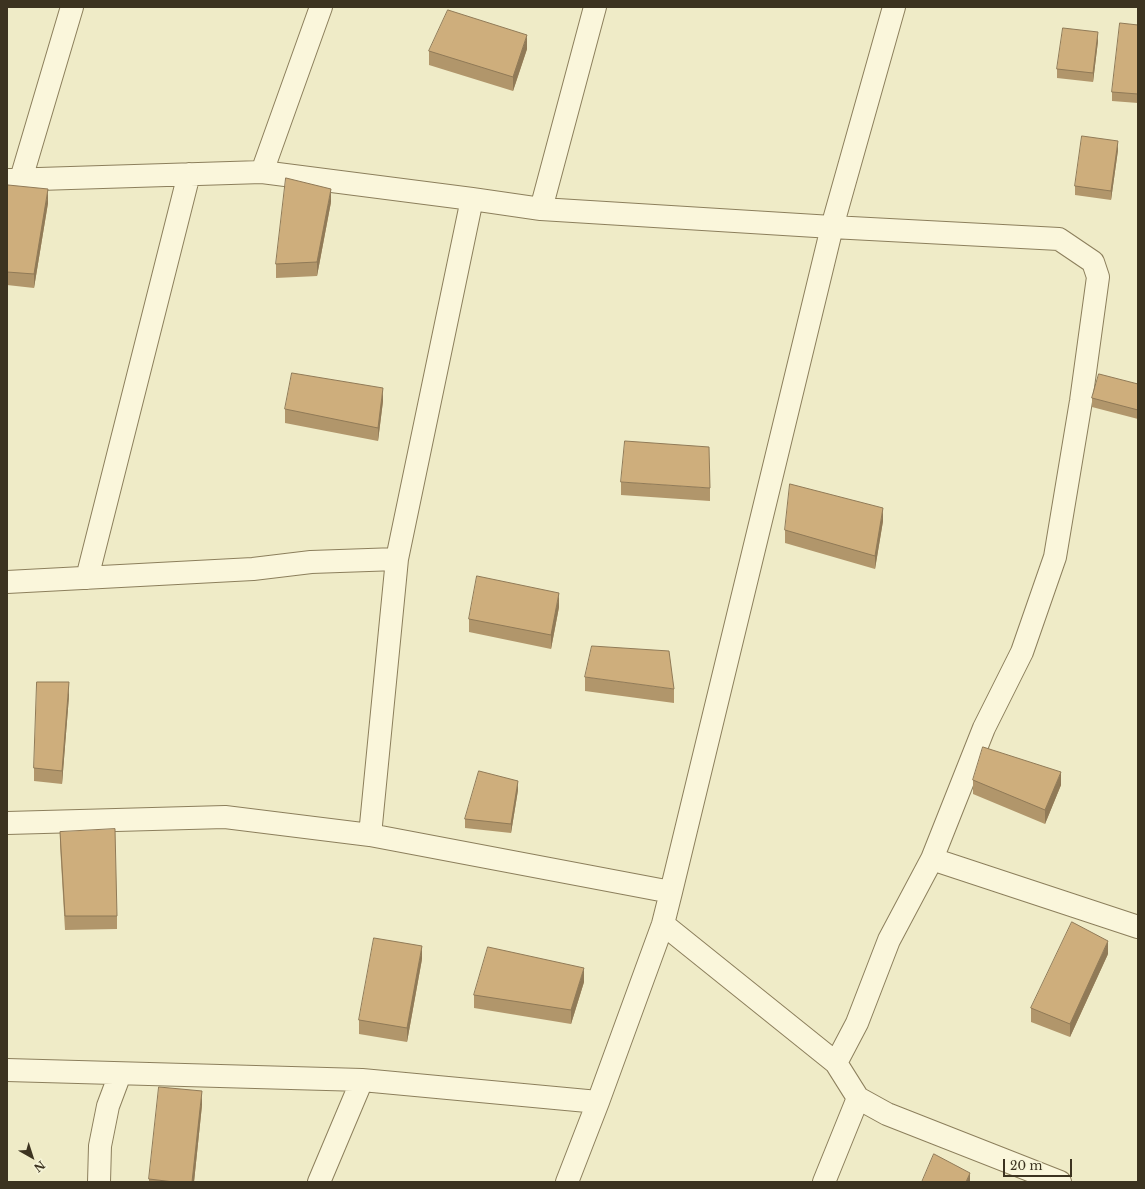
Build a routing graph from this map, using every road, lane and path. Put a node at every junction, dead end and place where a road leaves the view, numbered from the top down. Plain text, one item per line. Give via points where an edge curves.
1 (72, 7) edge
2 (321, 7) edge
3 (595, 7) edge
4 (894, 7) edge
5 (262, 172) junction
6 (188, 174) junction
7 (14, 179) edge
8 (472, 199) junction
9 (541, 209) junction
10 (832, 227) junction
11 (397, 559) junction
12 (87, 578) junction
13 (7, 582) edge
14 (7, 823) edge
15 (370, 835) junction
16 (932, 859) junction
17 (671, 892) junction
18 (663, 924) junction
19 (1138, 927) edge
20 (836, 1063) junction
21 (7, 1070) edge
22 (120, 1074) junction
23 (362, 1080) junction
24 (858, 1098) junction
25 (598, 1102) junction
26 (99, 1182) edge
27 (319, 1182) edge
28 (567, 1182) edge
29 (824, 1182) edge
30 (1060, 1182) edge

1 - 7 street
2 - 5 street
3 - 9 street
4 - 10 street
5 - 6 street
5 - 8 street
6 - 7 street
6 - 12 street
8 - 9 street
8 - 11 street
9 - 10 street
10 - 16 street via 1059,239 1093,262 1098,277 1081,401 1055,557 1022,652 984,728
10 - 17 street
11 - 12 street via 311,562 253,569
11 - 15 street
12 - 13 street
14 - 15 street via 225,817
15 - 17 street
16 - 19 street
16 - 20 street via 889,940 857,1024
17 - 18 street
18 - 20 street
18 - 25 street
20 - 24 street
21 - 22 street
22 - 23 street
22 - 26 street via 108,1106 100,1146
23 - 25 street
23 - 27 street
24 - 29 street
24 - 30 street via 887,1114
25 - 28 street

